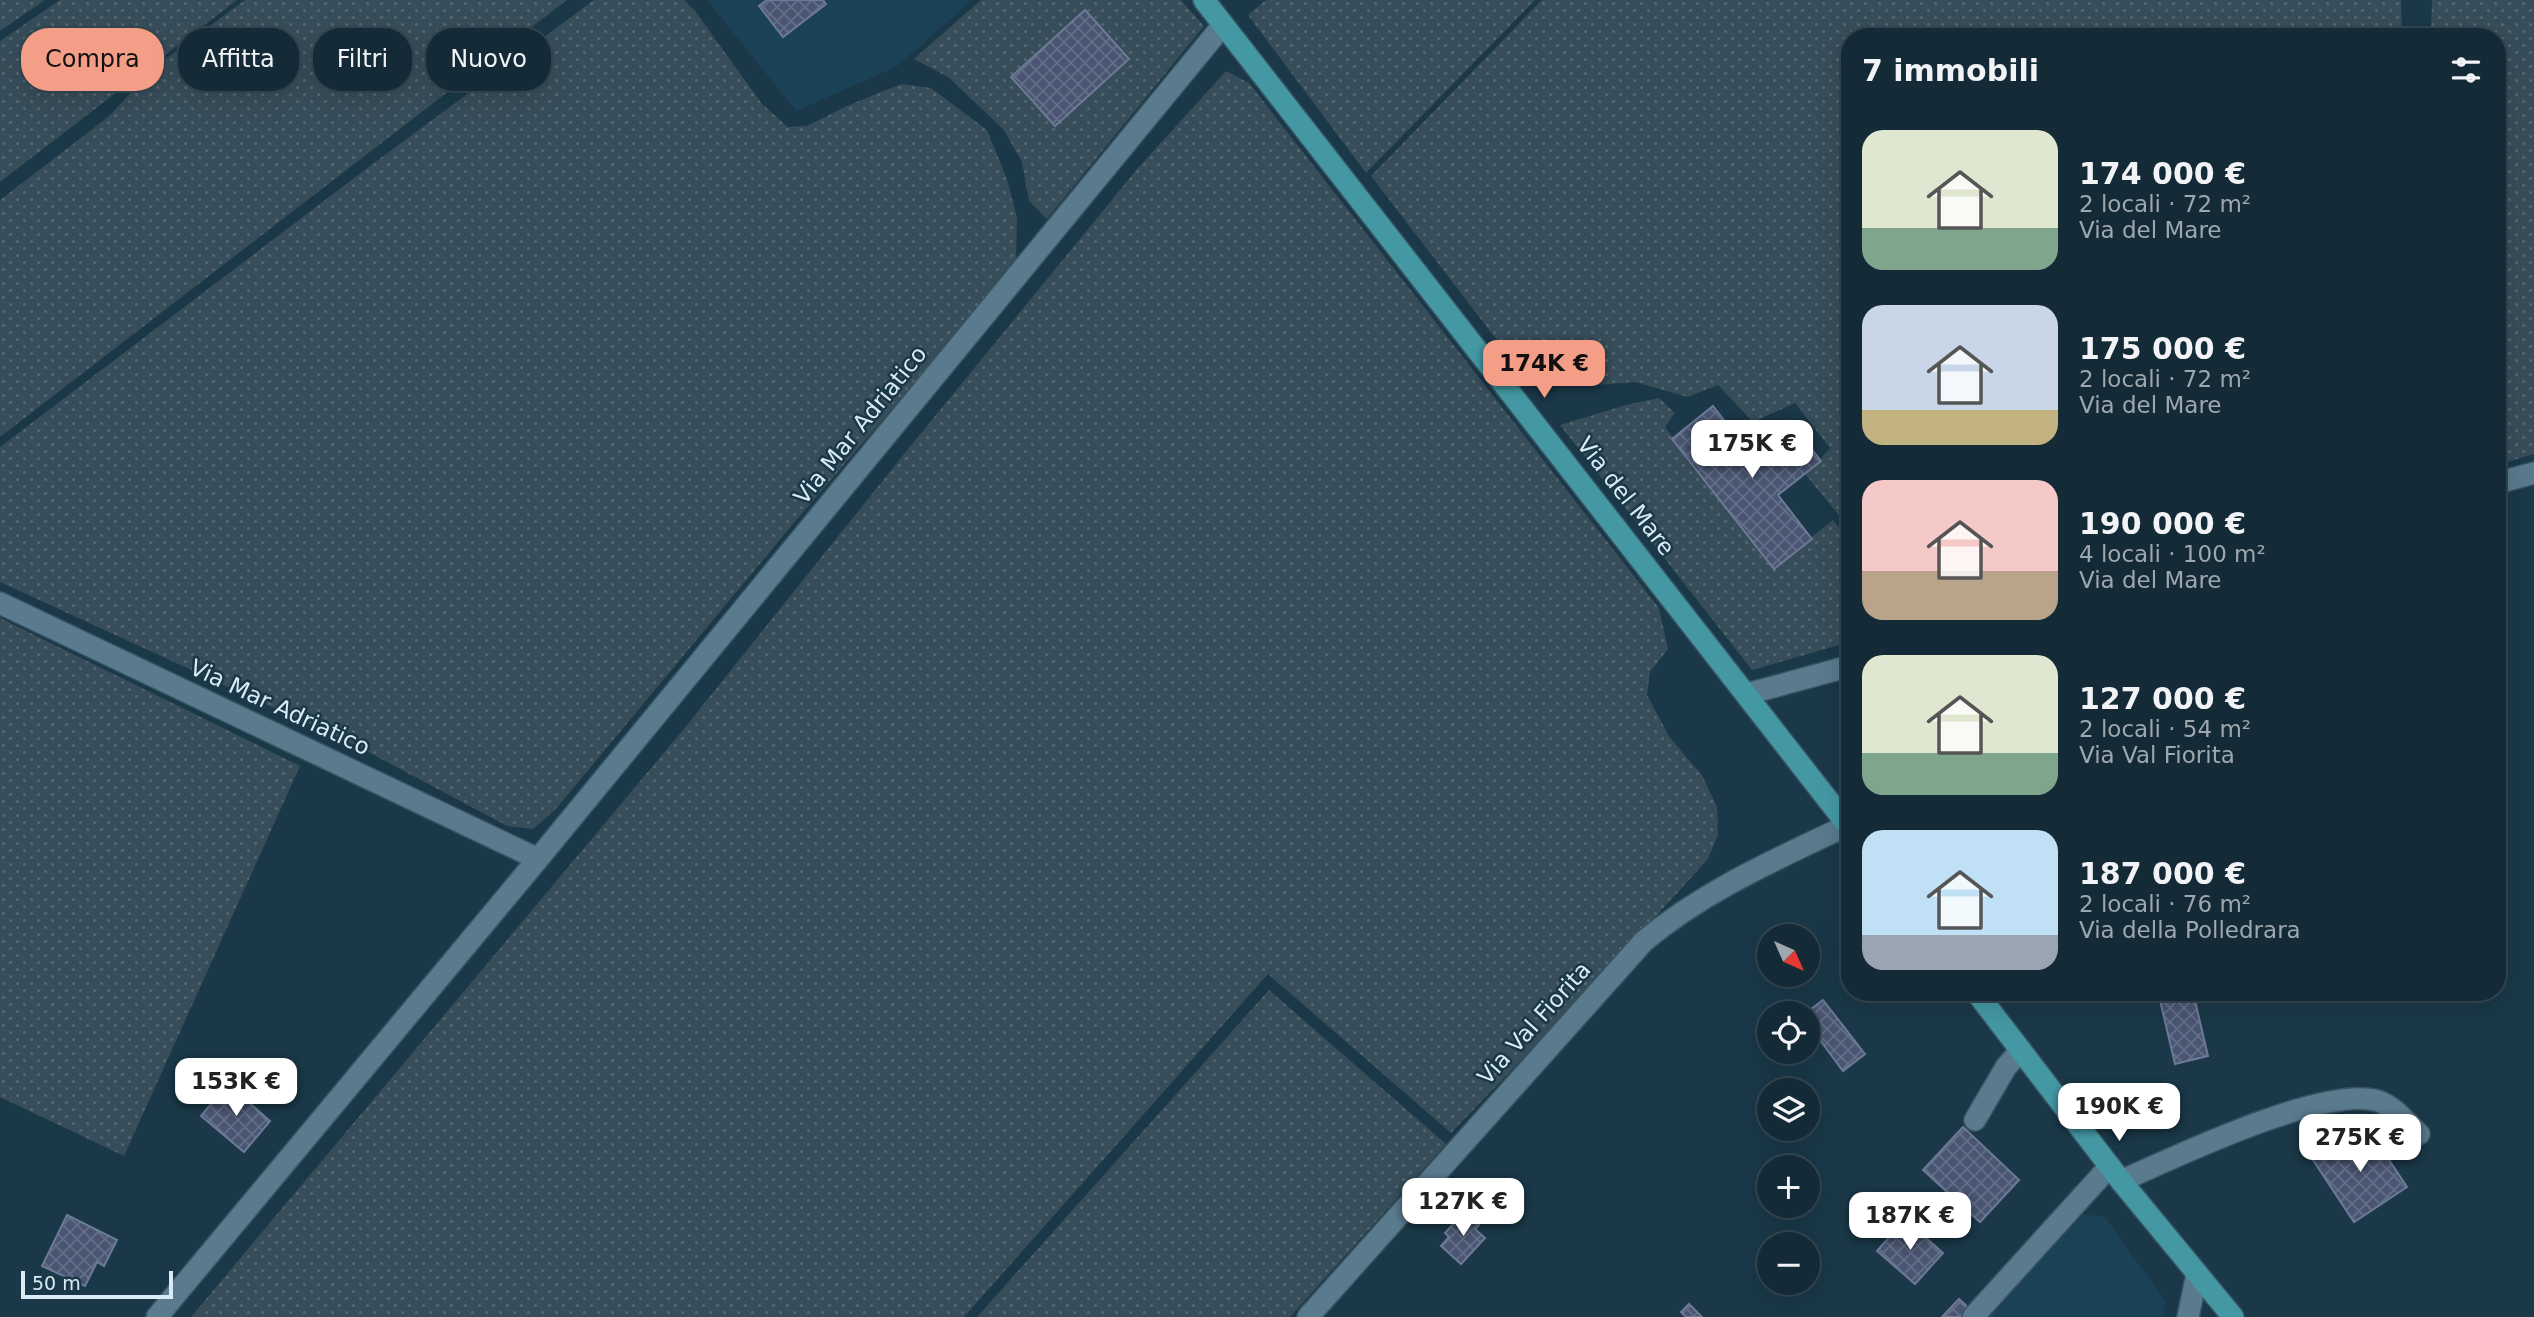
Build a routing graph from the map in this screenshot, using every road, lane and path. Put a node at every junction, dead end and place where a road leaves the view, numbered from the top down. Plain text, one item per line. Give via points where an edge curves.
1 (1204, 0) edge
2 (1223, 25) junction
3 (2534, 473) edge
4 (2506, 481) edge
5 (0, 603) edge
6 (1841, 669) edge
7 (1747, 695) junction
8 (1841, 816) edge
9 (1841, 830) edge
10 (538, 859) junction
11 (1985, 1001) edge
12 (2021, 1050) junction
13 (1975, 1120) dead end
14 (2419, 1134) dead end
15 (2115, 1173) junction
16 (2197, 1274) junction
17 (157, 1317) edge
18 (1308, 1317) edge
19 (1973, 1317) edge
20 (2188, 1317) edge
21 (2233, 1317) edge

1 - 2 main road, Via del Mare
2 - 7 main road, Via del Mare
2 - 10 street, Via Mar Adriatico
3 - 4 street
5 - 10 street, Via Mar Adriatico
6 - 7 street
7 - 8 main road, Via del Mare
9 - 18 street, Via Val Fiorita via 1730,882 1675,916 1644,942
10 - 17 street, Via Mar Adriatico
11 - 12 main road
12 - 13 street
12 - 15 main road
14 - 15 street via 2381,1102 2334,1100
15 - 16 main road
15 - 19 street
16 - 20 street
16 - 21 main road

